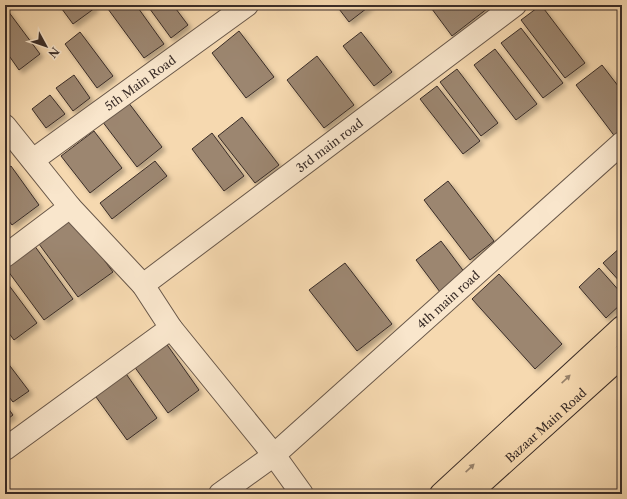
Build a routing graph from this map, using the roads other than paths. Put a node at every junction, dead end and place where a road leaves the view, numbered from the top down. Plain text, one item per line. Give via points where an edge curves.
1 (247, 5) edge
2 (516, 5) edge
3 (5, 126) edge
4 (622, 143) edge
5 (33, 160) junction
6 (70, 207) junction
7 (5, 256) edge
8 (143, 285) junction
9 (171, 328) junction
10 (622, 328) edge
11 (622, 356) edge
12 (5, 449) edge
13 (274, 455) junction
14 (220, 494) edge
15 (302, 494) edge
16 (441, 494) edge
17 (469, 494) edge

1 - 5 street, 5th Main Road
2 - 8 street, 3rd main road
3 - 5 street
4 - 13 street, 4th main road
5 - 6 street
6 - 7 street
6 - 8 street
8 - 9 street
9 - 12 street
9 - 13 street
16 -> 10 main road
11 - 17 main road, Bazaar Main Road
13 - 14 street, 4th main road
13 - 15 street

